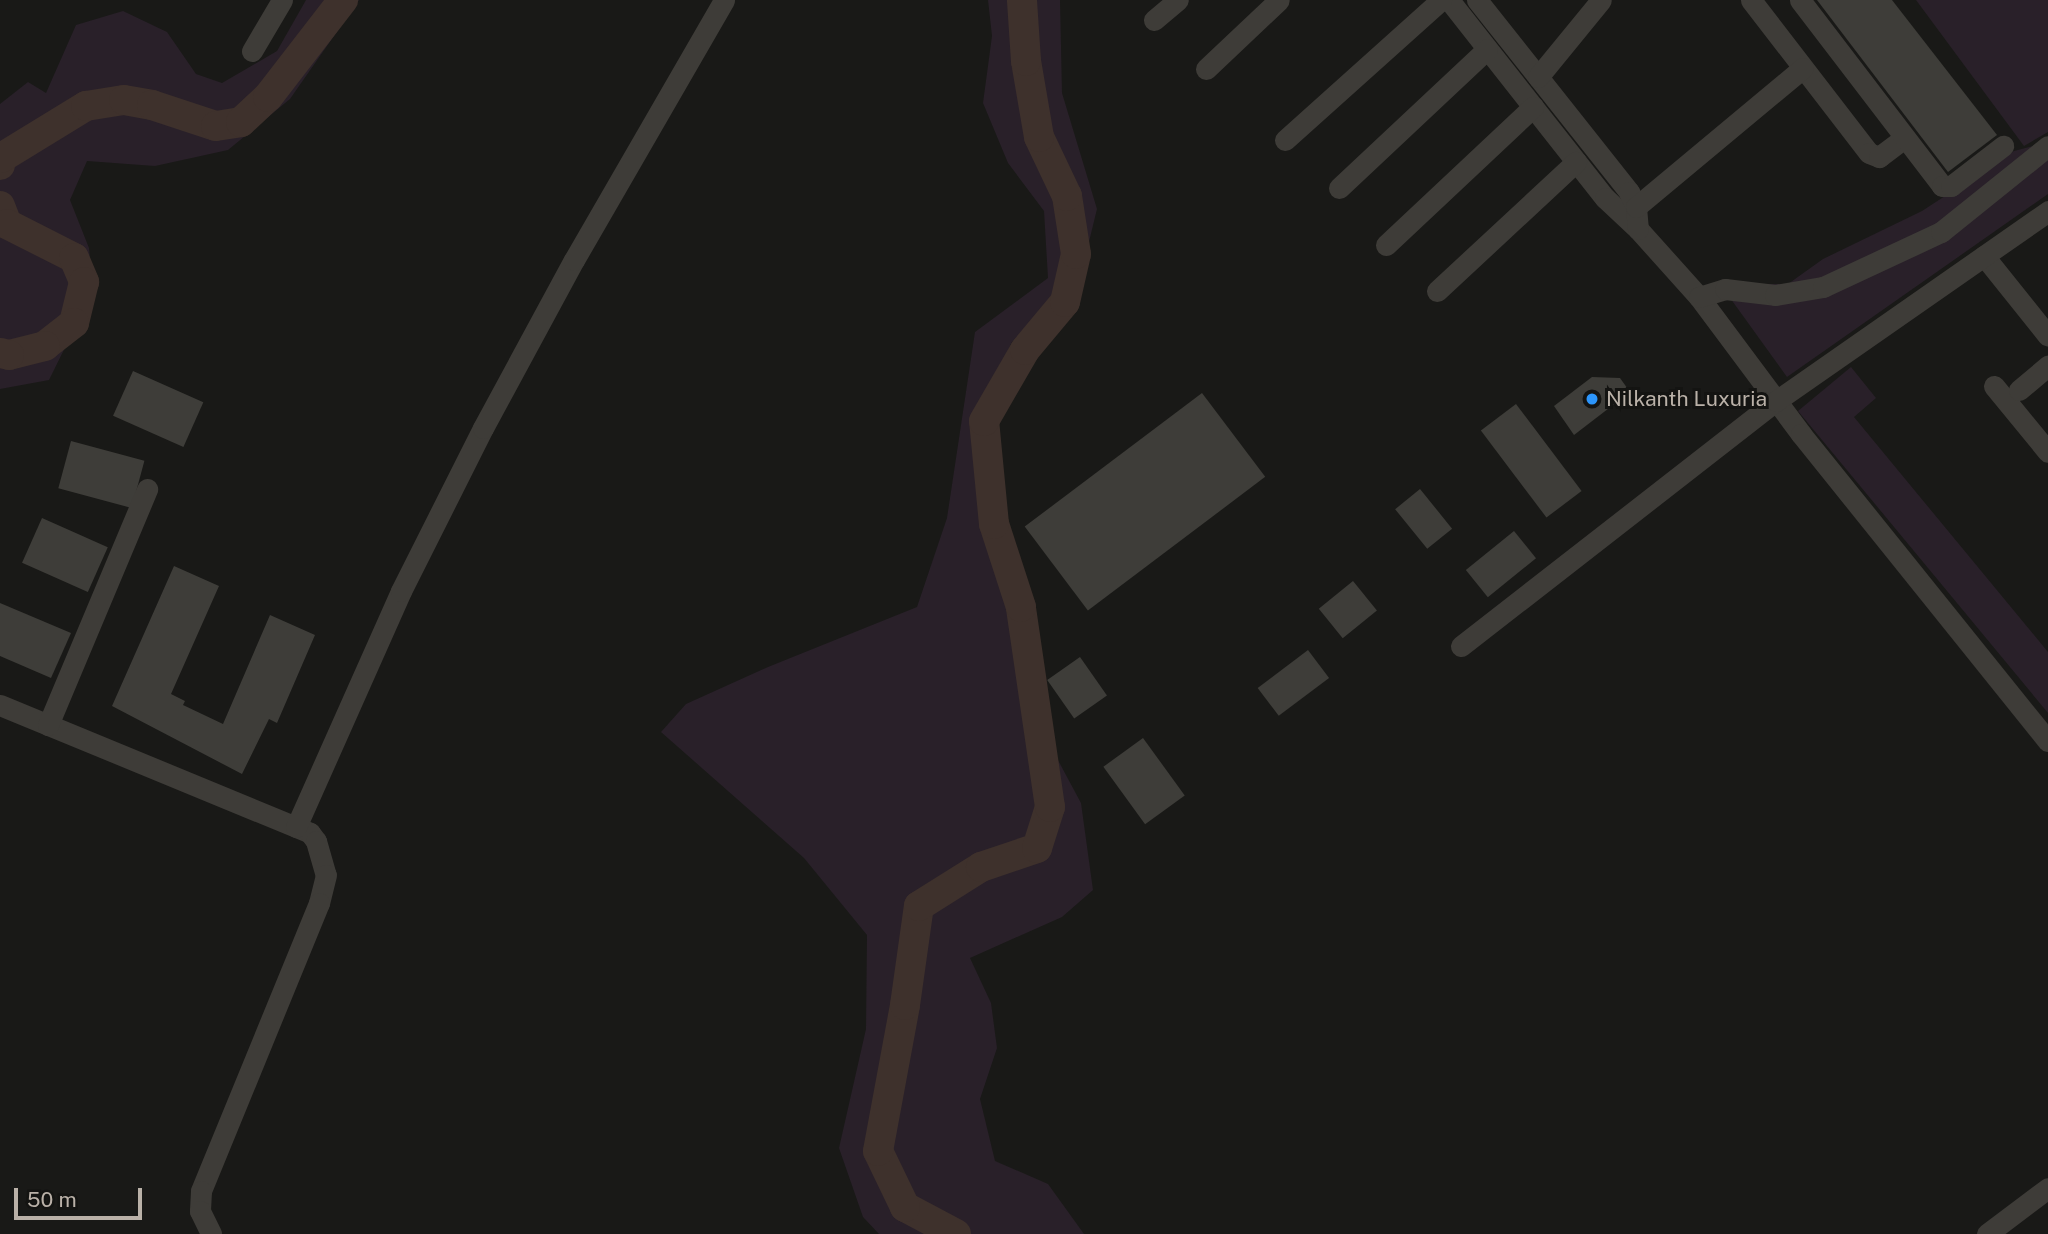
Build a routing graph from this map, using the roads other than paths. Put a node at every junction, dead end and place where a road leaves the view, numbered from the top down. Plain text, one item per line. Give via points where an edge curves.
1 (282, 0) edge
2 (724, 0) edge
3 (1178, 0) edge
4 (1279, 0) edge
5 (1441, 0) edge
6 (1449, 0) edge
7 (1477, 0) edge
8 (1601, 0) edge
9 (1800, 0) edge
10 (1754, 1) edge
11 (1154, 20) dead end
12 (1487, 49) junction
13 (252, 51) dead end
14 (1803, 68) junction
15 (1206, 69) dead end
16 (1538, 77) junction
17 (1533, 107) junction
18 (1904, 138) junction
19 (1285, 140) dead end
20 (2003, 146) dead end
21 (2048, 146) edge
22 (1576, 162) junction
23 (1339, 188) dead end
24 (1636, 207) junction
25 (2048, 211) edge
26 (1638, 229) junction
27 (1386, 245) dead end
28 (1984, 256) junction
29 (1437, 291) dead end
30 (1699, 296) junction
31 (2048, 336) edge
32 (2048, 366) edge
33 (1994, 386) dead end
34 (2019, 390) dead end
35 (1776, 401) junction
36 (2048, 452) edge
37 (148, 489) dead end
38 (1461, 646) dead end
39 (0, 705) edge
40 (48, 725) junction
41 (2048, 741) edge
42 (296, 827) junction
43 (2048, 1188) edge
44 (211, 1234) edge
45 (1987, 1234) edge

1 - 13 street
2 - 42 street via 483,428 401,591
3 - 11 street
4 - 15 street
5 - 19 street
6 - 12 street
7 - 16 street
8 - 16 street
9 - 18 street
10 - 14 street
12 - 17 street
12 - 23 street
14 - 18 street via 1869,153 1880,157
14 - 24 street
16 - 24 street
17 - 22 street
17 - 27 street
18 - 20 street via 1936,181 1947,187
21 - 30 street via 1941,232 1823,287 1775,295 1725,289
22 - 26 street
22 - 29 street
24 - 26 street
25 - 28 street
26 - 30 street
28 - 31 street
28 - 35 street
30 - 35 street
32 - 34 street
33 - 36 street
35 - 38 street
35 - 41 street
37 - 40 street
39 - 40 street
40 - 42 street
42 - 44 street via 316,841 326,875 319,903 201,1191 200,1211
43 - 45 street

